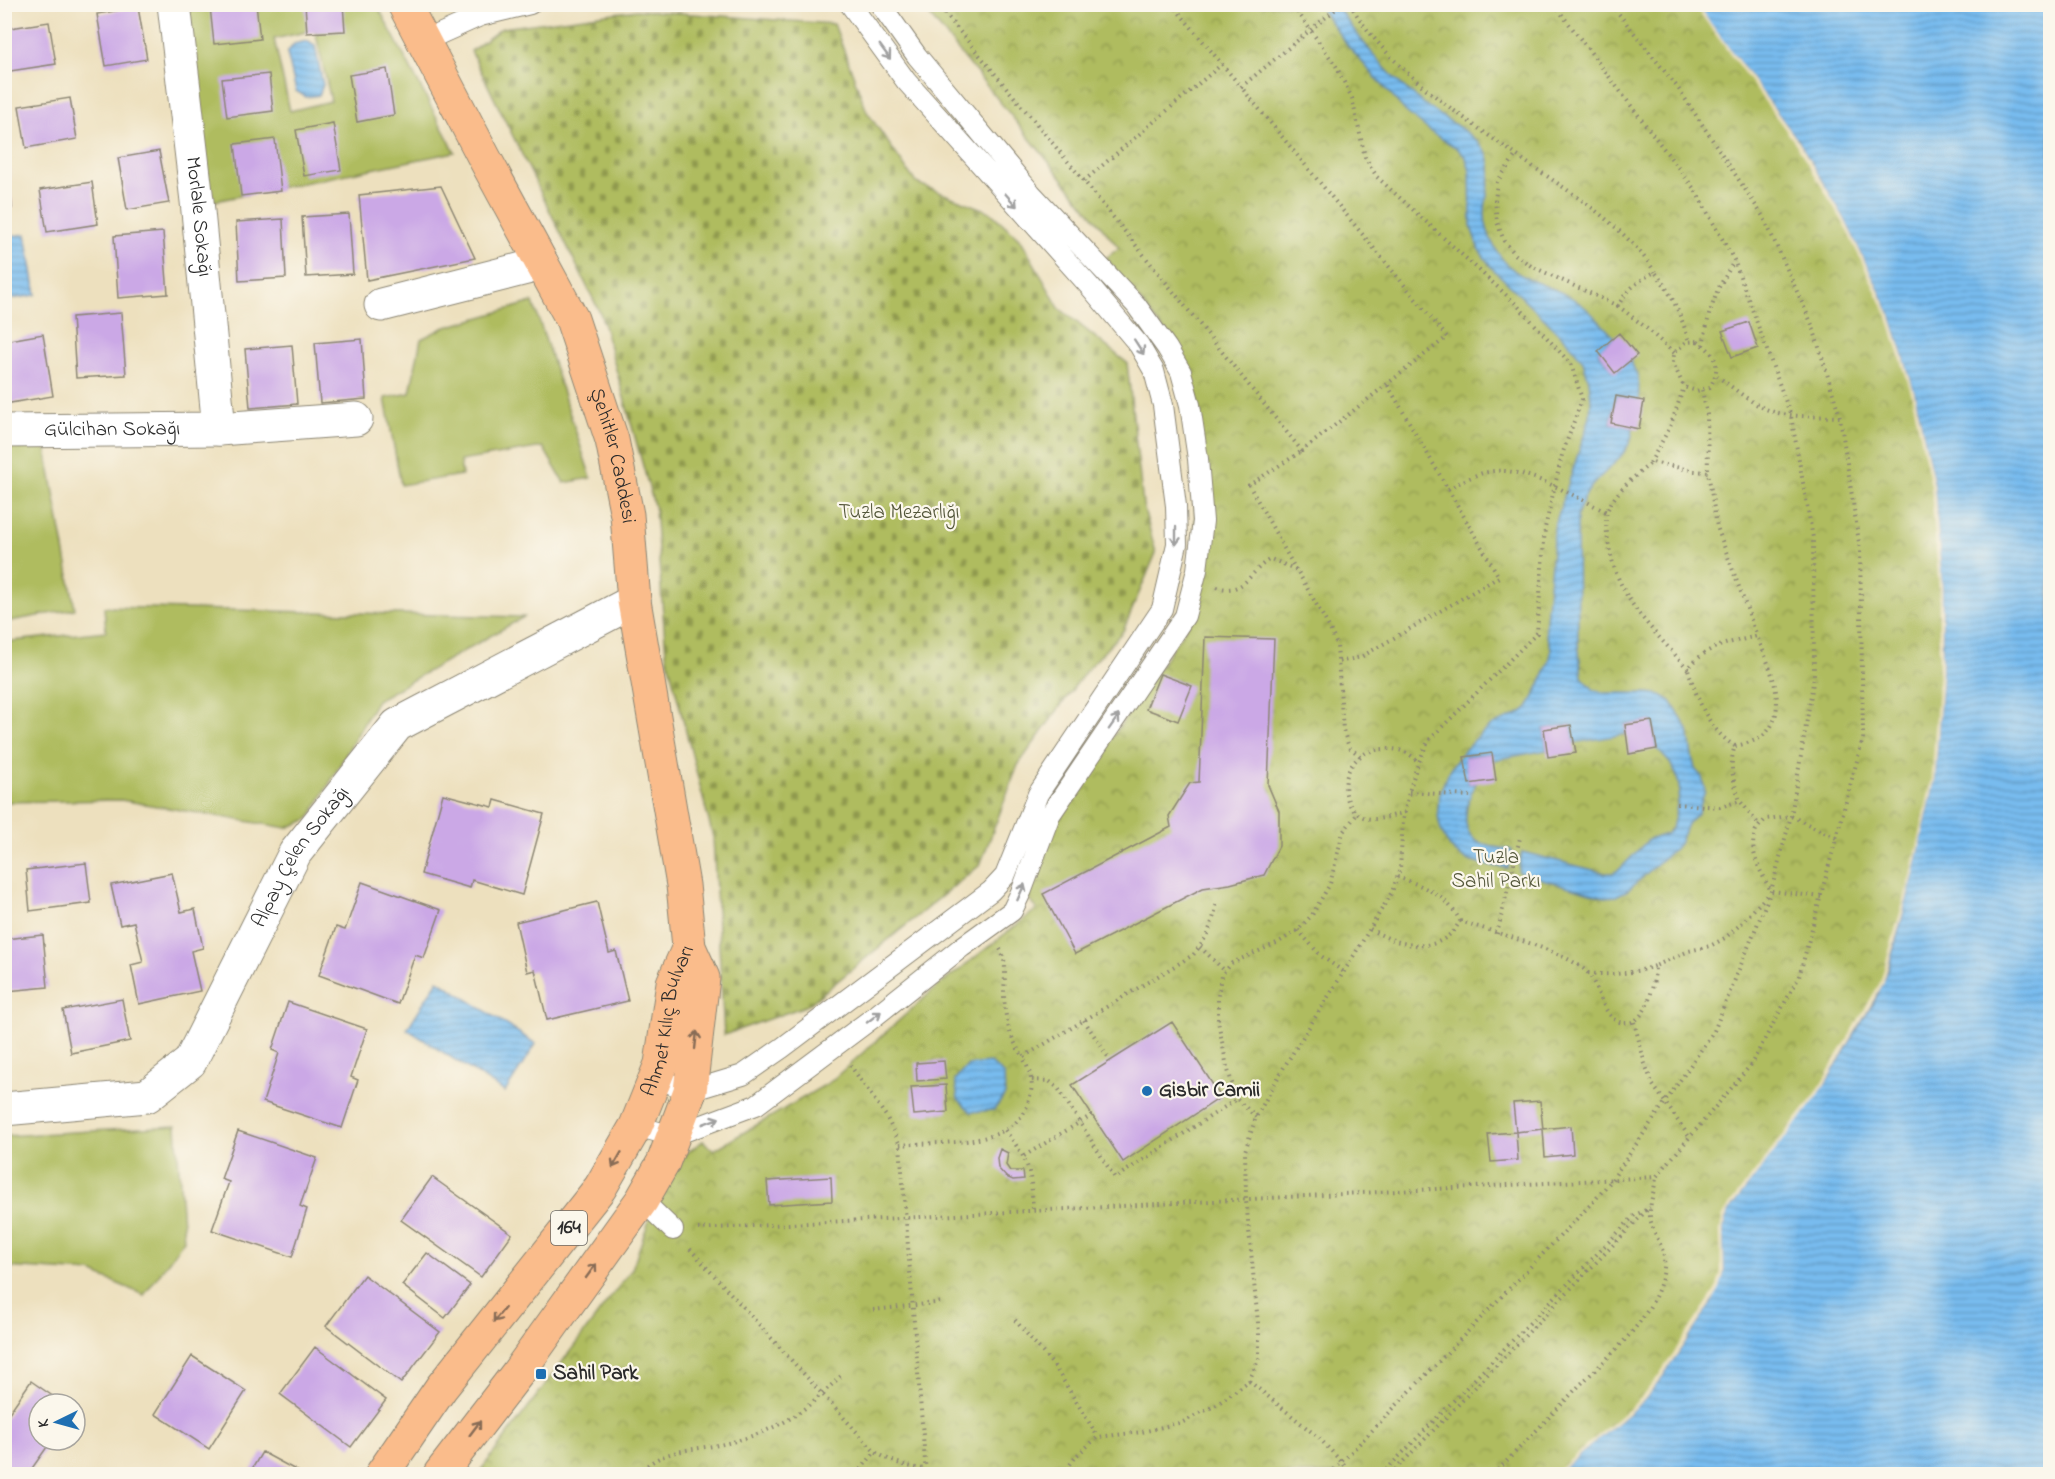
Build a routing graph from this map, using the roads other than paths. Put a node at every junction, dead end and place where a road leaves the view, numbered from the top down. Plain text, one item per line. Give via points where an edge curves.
1 (174, 4) edge
2 (404, 4) edge
3 (530, 4) edge
4 (850, 4) edge
5 (880, 4) edge
6 (424, 41) junction
7 (543, 264) junction
8 (381, 305) dead end
9 (356, 419) dead end
10 (219, 429) junction
11 (4, 431) edge
12 (634, 601) junction
13 (689, 947) junction
14 (655, 1078) junction
15 (690, 1091) junction
16 (4, 1109) edge
17 (636, 1126) junction
18 (673, 1136) junction
19 (642, 1200) junction
20 (674, 1230) road end
21 (382, 1474) edge
22 (440, 1474) edge

1 - 10 street, Morlale Sokağı
2 - 6 main road, Şehitler Caddesi
3 - 6 lane via 480,16
4 -> 15 lane via 906,81 1092,289 1154,371 1163,405 1177,544 1162,609 1038,794 1005,876 991,891 743,1075
18 -> 5 lane via 756,1105 1012,911 1050,815 1185,616 1197,570 1203,521 1198,459 1181,372 1136,305 1031,193 917,56
6 - 7 main road, Şehitler Caddesi
7 - 8 street
7 - 12 main road, Şehitler Caddesi via 572,319 612,440 627,515
9 - 10 street, Gülcihan Sokağı
10 - 11 street, Gülcihan Sokağı
12 - 13 main road, Şehitler Caddesi via 683,885
12 - 16 street, Alpay Çelen Sokağı via 397,725 295,853 190,1062 147,1096
13 - 14 main road, Ahmet Kılıç Bulvarı / 164 via 674,983 661,1064
15 -> 13 main road, Ahmet Kılıç Bulvarı / 164 via 703,978
14 - 15 lane
14 - 17 main road, Ahmet Kılıç Bulvarı / 164
15 - 18 main road, Ahmet Kılıç Bulvarı / 164
17 - 18 lane
17 -> 21 main road, Ahmet Kılıç Bulvarı / 164 via 600,1188 441,1388
18 - 19 main road, Ahmet Kılıç Bulvarı / 164
19 - 20 lane
22 -> 19 main road, Ahmet Kılıç Bulvarı / 164

